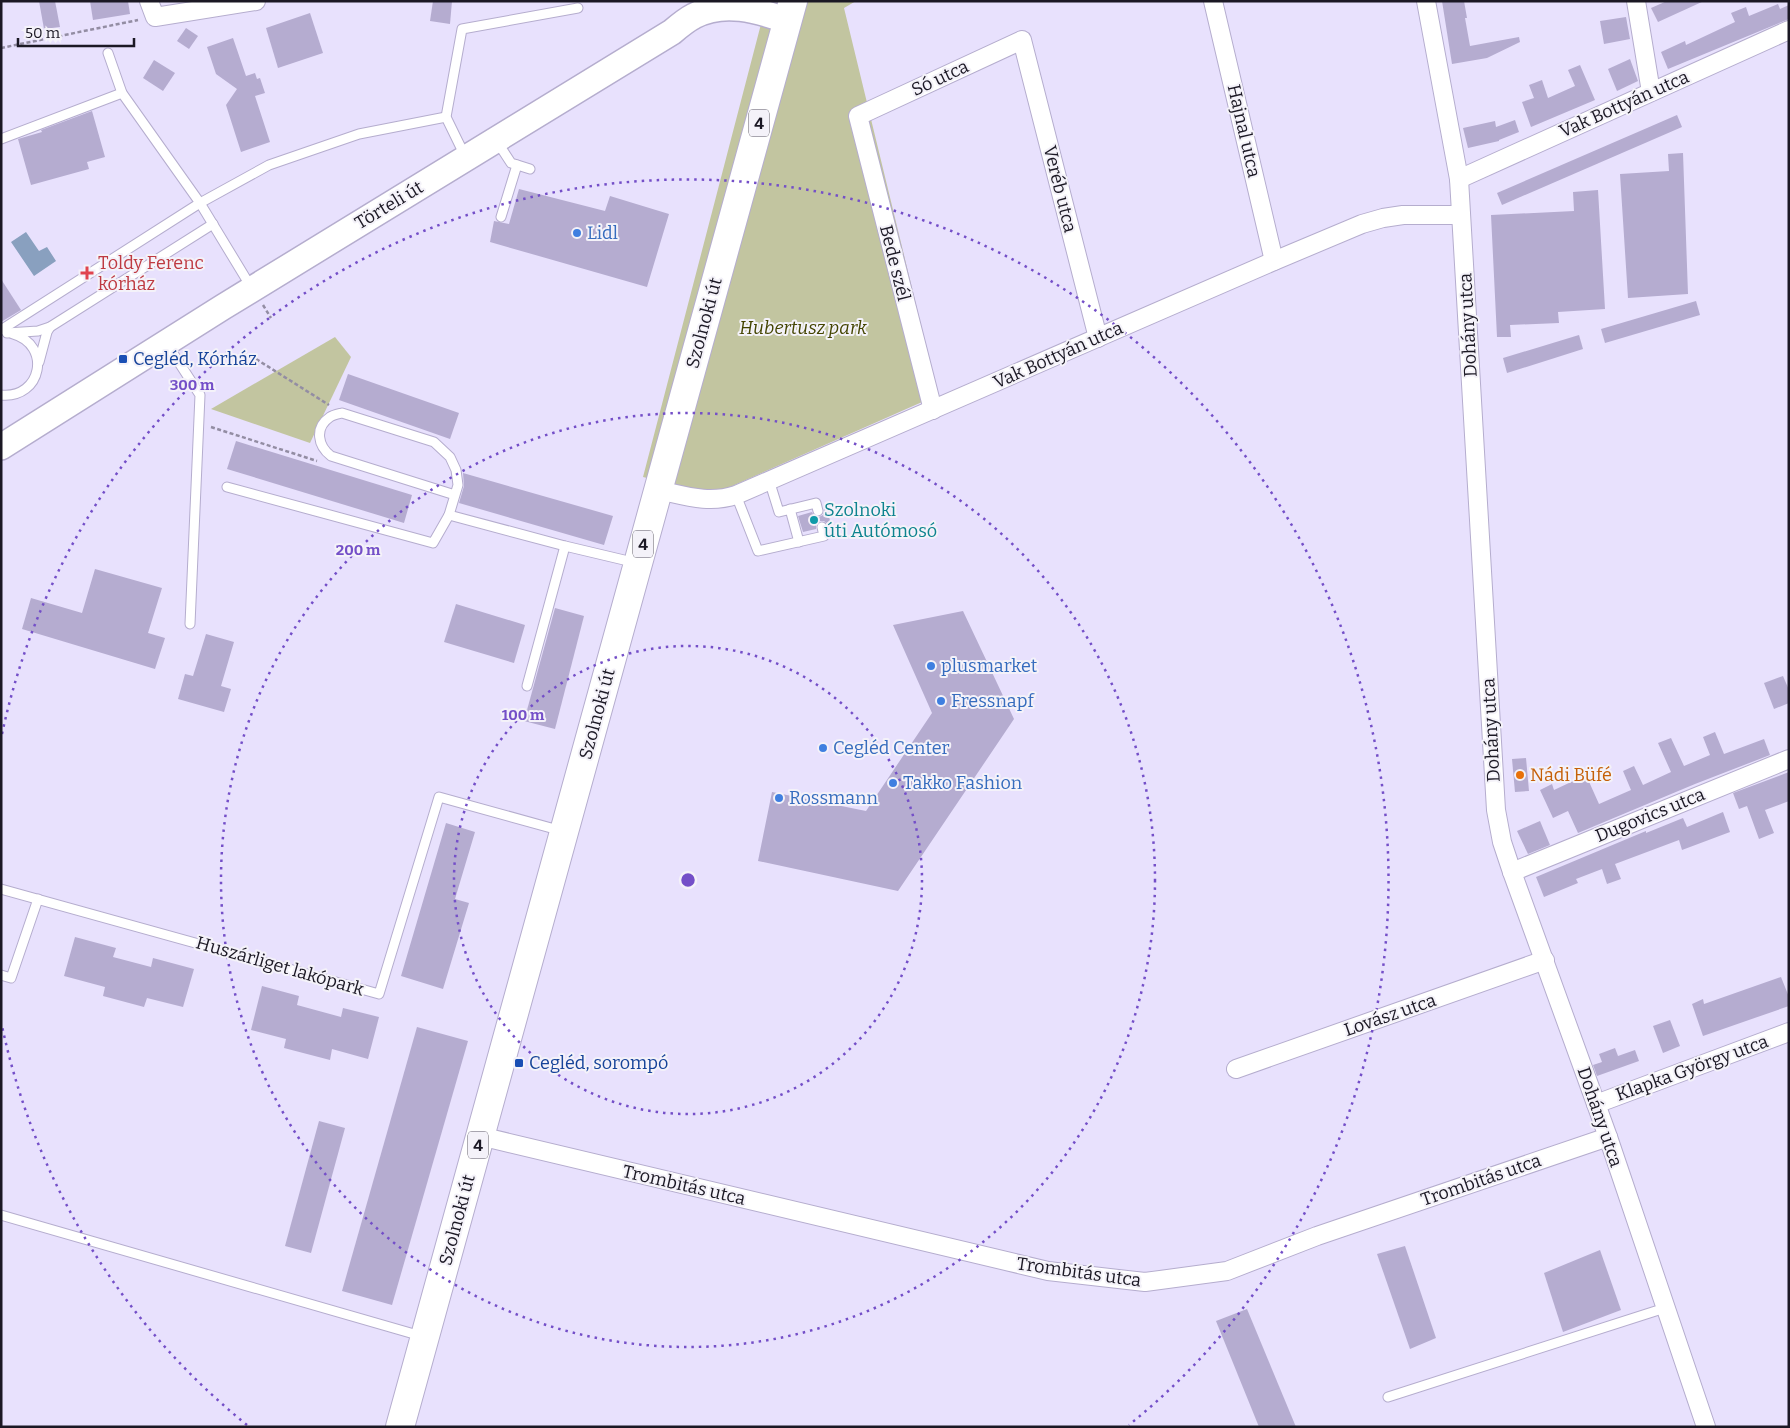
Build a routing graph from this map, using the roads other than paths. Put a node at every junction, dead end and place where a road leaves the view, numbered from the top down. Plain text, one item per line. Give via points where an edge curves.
1 (256, 1) edge
2 (1213, 1) edge
3 (1426, 1) edge
4 (1636, 1) edge
5 (578, 8) dead end
6 (152, 9) edge
7 (790, 11) edge
8 (1789, 30) edge
9 (1022, 40) joint
10 (108, 53) dead end
11 (1651, 92) junction
12 (122, 93) junction
13 (858, 116) joint
14 (446, 117) junction
15 (1, 139) edge
16 (496, 140) junction
17 (466, 158) junction
18 (517, 165) junction
19 (530, 169) dead end
20 (1459, 179) junction
21 (200, 203) junction
22 (1461, 215) junction
23 (501, 217) dead end
24 (213, 224) junction
25 (1274, 261) junction
26 (253, 289) junction
27 (50, 327) junction
28 (3, 332) edge
29 (1098, 338) junction
30 (166, 343) junction
31 (38, 366) junction
32 (1, 396) edge
33 (933, 410) junction
34 (1, 447) edge
35 (770, 480) junction
36 (227, 487) dead end
37 (658, 490) junction
38 (455, 495) junction
39 (736, 495) junction
40 (790, 509) junction
41 (818, 510) dead end
42 (449, 515) junction
43 (822, 527) dead end
44 (799, 542) junction
45 (564, 546) junction
46 (638, 565) junction
47 (190, 624) dead end
48 (527, 686) dead end
49 (1789, 758) edge
50 (564, 832) junction
51 (1512, 872) junction
52 (1, 889) edge
53 (38, 899) junction
54 (1545, 960) junction
55 (1, 975) edge
56 (1789, 1032) edge
57 (1236, 1069) dead end
58 (1596, 1104) junction
59 (480, 1136) junction
60 (1608, 1137) junction
61 (1, 1215) edge
62 (1665, 1308) junction
63 (426, 1337) junction
64 (1388, 1397) dead end
65 (400, 1427) edge
66 (1706, 1427) edge

1 - 6 street
2 - 25 street, Hajnal utca
3 - 20 street, Dohány utca
4 - 11 street
5 - 14 lane via 462,29
7 - 16 main road, Törteli út via 764,12 718,6 695,15
7 - 37 main road, Szolnoki út / 4
8 - 11 street, Vak Bottyán utca
9 - 13 street, Só utca
9 - 29 street, Veréb utca
10 - 12 lane
11 - 20 street, Vak Bottyán utca
12 - 15 lane
12 - 21 lane
13 - 33 street, Bede szél
14 - 17 lane
14 - 21 lane via 359,134 269,165
16 - 17 main road, Törteli út
16 - 18 lane via 511,164
17 - 26 main road, Törteli út
18 - 19 lane
18 - 23 lane
20 - 22 street, Dohány utca
21 - 24 lane
21 - 28 lane
22 - 25 street, Vak Bottyán utca via 1383,218
22 - 51 street, Dohány utca via 1496,810
24 - 26 lane
24 - 27 lane
25 - 29 street, Vak Bottyán utca
26 - 30 main road, Törteli út
27 - 28 lane via 38,331
27 - 31 lane
28 - 31 lane via 16,334 28,341 36,352
29 - 33 street, Vak Bottyán utca
30 - 34 main road, Törteli út
30 - 47 lane via 200,394
31 - 32 lane via 33,381 26,388 13,395
33 - 35 street, Vak Bottyán utca
35 - 39 street, Vak Bottyán utca
35 - 40 lane via 779,512
36 - 42 lane via 434,543
37 - 39 street, Vak Bottyán utca via 708,500
37 - 46 main road, Szolnoki út / 4
38 - 38 lane via 458,485 456,470 450,457 434,442 342,413 330,417 320,430 323,450 331,456
38 - 42 lane
39 - 44 lane via 758,551
40 - 41 lane via 804,510 816,503
40 - 44 lane
42 - 45 lane
43 - 44 lane via 824,536 810,534
45 - 46 lane
45 - 48 lane
46 - 50 main road, Szolnoki út / 4
49 - 51 street, Dugovics utca
50 - 53 lane, Huszárliget lakópark via 438,797 379,994
50 - 59 main road, Szolnoki út / 4
51 - 54 street, Dohány utca
52 - 53 lane, Huszárliget lakópark
53 - 55 lane via 11,978
54 - 57 street, Lovász utca
54 - 58 street, Dohány utca
56 - 58 street, Klapka György utca
58 - 60 street, Dohány utca
59 - 60 street, Trombitás utca via 1048,1271 1145,1282 1227,1271 1335,1230
59 - 63 main road, Szolnoki út / 4
60 - 62 street, Dohány utca
61 - 63 lane
62 - 64 lane
62 - 66 street, Dohány utca
63 - 65 main road, Szolnoki út / 4

